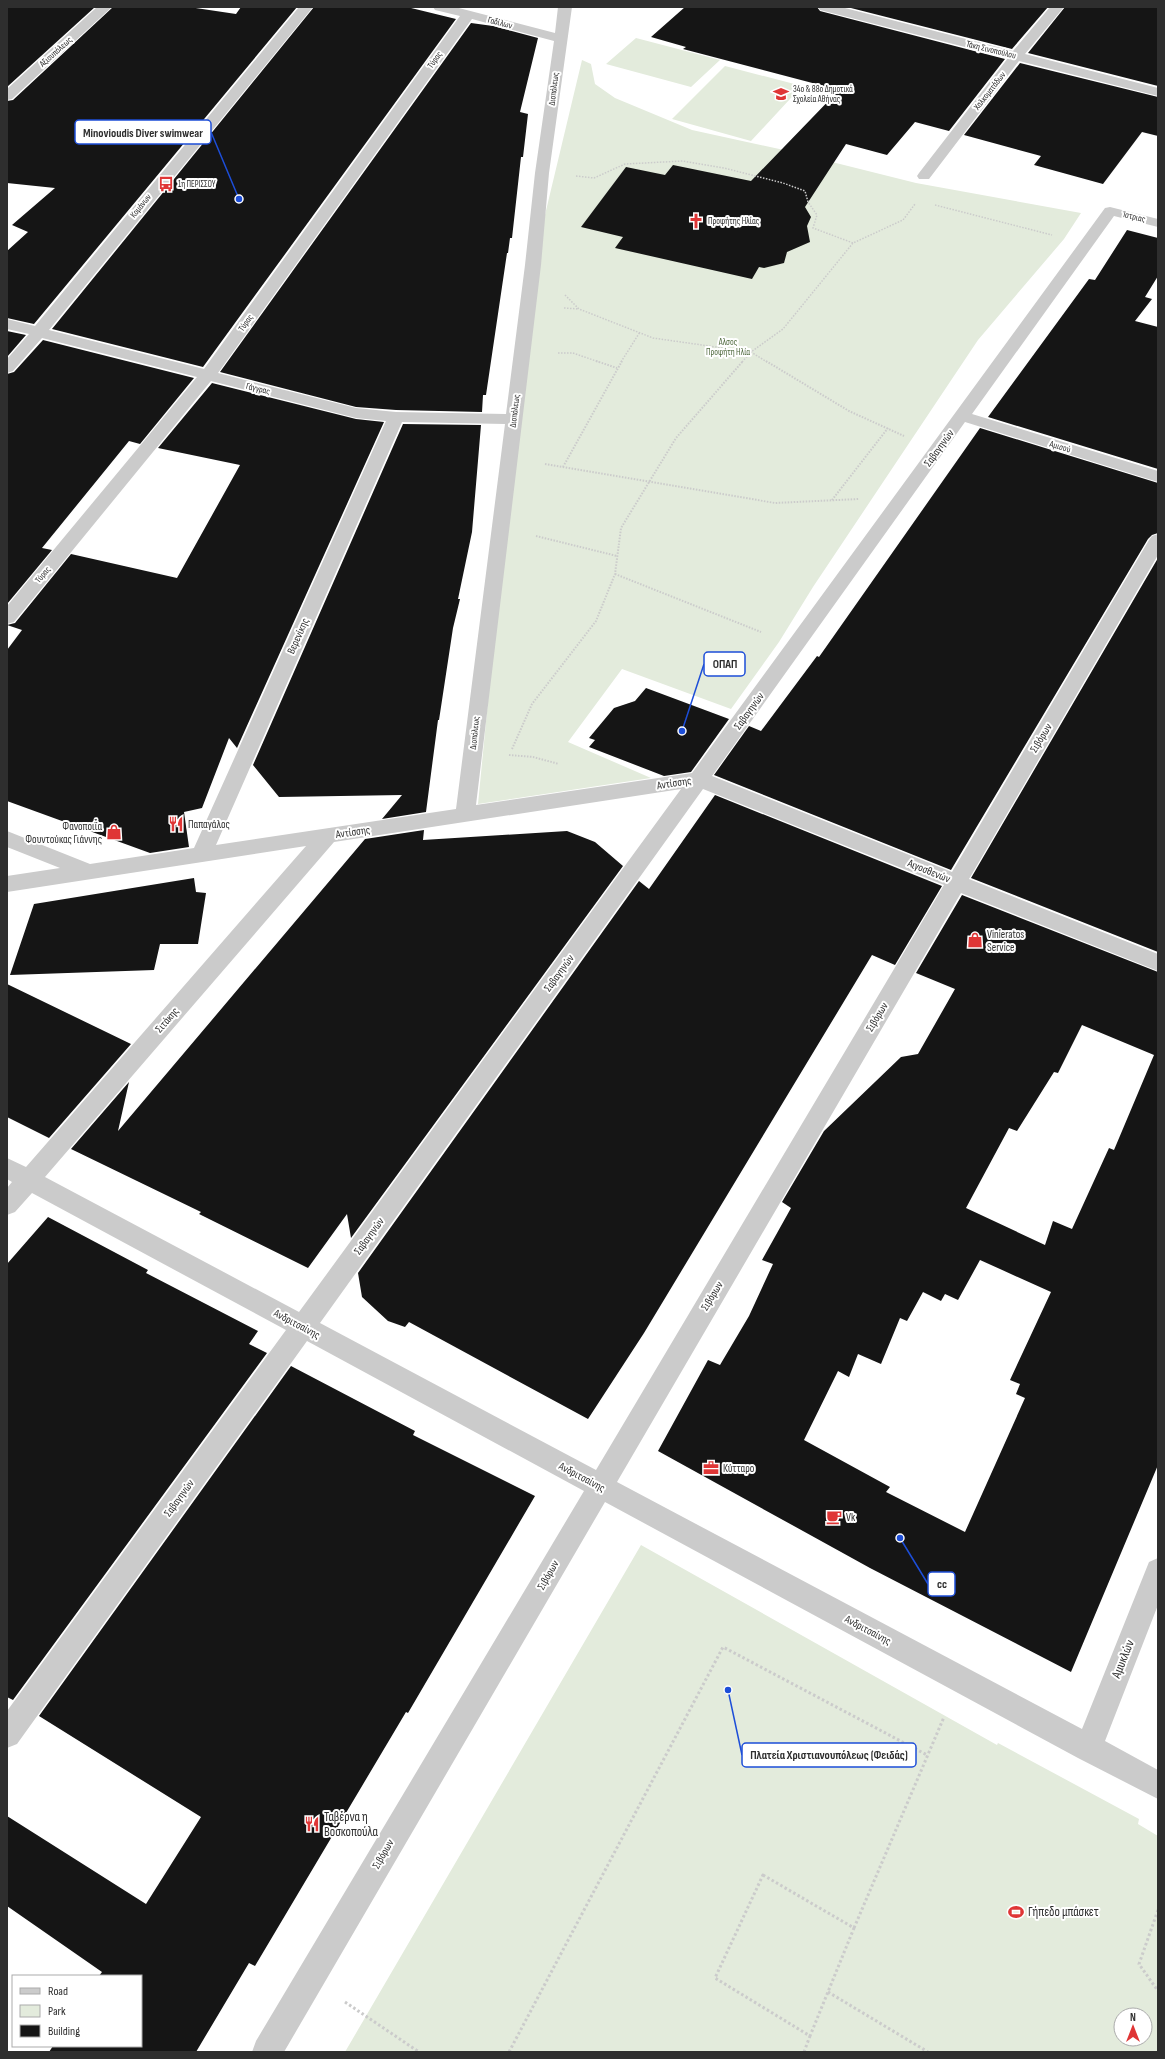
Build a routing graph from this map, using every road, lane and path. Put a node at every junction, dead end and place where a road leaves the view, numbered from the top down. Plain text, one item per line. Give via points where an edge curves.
1 (105, 7) edge
2 (306, 7) edge
3 (440, 7) edge
4 (565, 7) edge
5 (825, 7) edge
6 (1057, 7) edge
7 (468, 15) junction
8 (561, 39) junction
9 (1016, 56) junction
10 (1158, 92) edge
11 (7, 96) edge
12 (542, 173) junction
13 (924, 176) joint
14 (918, 200) junction
15 (1107, 215) junction
16 (1158, 223) edge
17 (853, 243) junction
18 (533, 265) junction
19 (7, 324) edge
20 (39, 332) junction
21 (640, 332) junction
22 (751, 352) junction
23 (522, 353) junction
24 (7, 368) edge
25 (617, 368) junction
26 (207, 376) junction
27 (962, 416) junction
28 (396, 417) junction
29 (514, 419) junction
30 (888, 428) junction
31 (937, 451) junction
32 (509, 458) junction
33 (563, 467) junction
34 (1158, 478) edge
35 (650, 480) junction
36 (904, 496) junction
37 (832, 500) junction
38 (500, 528) junction
39 (1158, 540) edge
40 (617, 556) junction
41 (614, 574) junction
42 (7, 618) edge
43 (796, 646) junction
44 (699, 779) junction
45 (500, 810) junction
46 (465, 815) junction
47 (327, 836) junction
48 (10, 843) edge
49 (201, 855) junction
50 (89, 871) junction
51 (956, 882) junction
52 (7, 884) edge
53 (1158, 963) edge
54 (7, 1168) edge
55 (29, 1180) junction
56 (7, 1204) edge
57 (303, 1327) junction
58 (600, 1486) junction
59 (1158, 1571) edge
60 (960, 1680) junction
61 (7, 1734) edge
62 (1088, 1748) junction
63 (926, 1755) junction
64 (1158, 1785) edge
65 (1158, 1910) edge
66 (854, 1928) junction
67 (310, 1979) junction
68 (1158, 1991) edge
69 (828, 1992) junction
70 (810, 2036) junction
71 (267, 2052) edge
72 (419, 2052) edge
73 (509, 2052) edge
74 (804, 2052) edge
75 (928, 2052) edge

1 - 11 street, Αξιουπόλεως
2 - 20 street, Κομάνων
3 - 7 street, Γαδίλων
4 - 8 street, Διοπόλεως
5 - 9 street, Τάκη Σινοπούλου
6 - 9 street, Χαλκοματάδων
7 - 8 street, Γαδίλων
7 - 26 street, Τύρας
8 - 12 street, Διοπόλεως
9 - 10 street, Τάκη Σινοπούλου
9 - 13 street, Χαλκοματάδων
12 - 17 path via 594,178 625,164 683,161 724,168 784,183 805,192 817,215 813,228
12 - 18 street, Διοπόλεως
13 - 14 path
14 - 15 path via 1064,239
14 - 17 path via 903,220
15 - 16 street, Ίστριας
15 - 27 street, Σαβαγηνών
17 - 22 path via 783,329
18 - 21 path via 579,309
18 - 23 street, Διοπόλεως
19 - 20 street, Γάγγρας
20 - 24 street, Κομάνων
20 - 26 street, Γάγγρας
21 - 22 path via 653,338
21 - 25 path
22 - 30 path via 849,411
22 - 35 path via 676,438
23 - 25 path via 573,353
23 - 29 street, Διοπόλεως
25 - 33 path
26 - 28 street, Γάγγρας via 356,413
26 - 42 street, Τύρας
27 - 31 street, Σαβαγηνών
27 - 34 street, Αμισού
28 - 29 street, Γάγγρας
28 - 49 street, Βερενίκης
29 - 32 street, Διοπόλεως
30 - 31 path
30 - 37 path
31 - 36 street, Σαβαγηνών
32 - 33 path
32 - 38 street, Διοπόλεως
33 - 35 path
35 - 37 path via 775,503
35 - 40 path via 621,528
36 - 37 path
36 - 43 street, Σαβαγηνών
38 - 40 path
38 - 46 street, Διοπόλεως
39 - 51 street, Σιβόρων
40 - 41 path
41 - 43 path
41 - 45 path via 596,621 532,704 509,755 503,779
43 - 44 street, Σαβαγηνών
44 - 45 street, Αντίσσης
44 - 51 street, Αιγοσθενών
44 - 57 street, Σαβαγηνών
45 - 46 street, Αντίσσης
46 - 47 street, Αντίσσης
47 - 49 street, Αντίσσης
47 - 55 street, Σιτάκης
48 - 50 street
49 - 50 street, Αντίσσης
50 - 52 street, Αντίσσης
51 - 53 street, Αιγοσθενών
51 - 58 street, Σιβόρων
54 - 55 street, Ανδριτσαίνης
55 - 56 street, Σιτάκης
55 - 57 street, Ανδριτσαίνης
57 - 58 street, Ανδριτσαίνης
57 - 61 street, Σαβαγηνών
58 - 60 street, Ανδριτσαίνης
58 - 67 street, Σιβόρων
59 - 62 street, Αμυκλών
60 - 62 street, Ανδριτσαίνης
60 - 63 path
62 - 64 street, Ανδριτσαίνης
63 - 66 path
63 - 73 path via 723,1647
65 - 68 path via 1139,1964
66 - 69 path
66 - 70 path via 763,1875 715,1978
67 - 71 street, Σιβόρων
67 - 72 path
69 - 70 path
69 - 75 path
70 - 74 path

